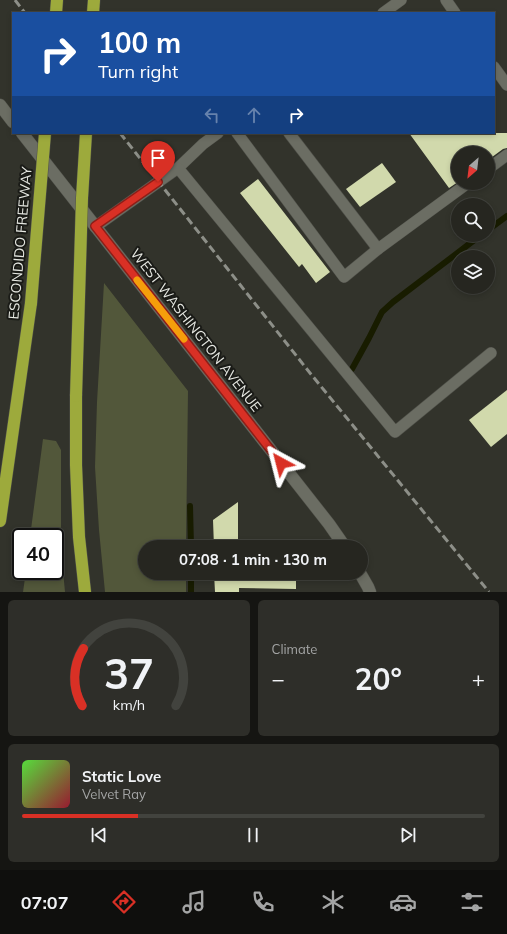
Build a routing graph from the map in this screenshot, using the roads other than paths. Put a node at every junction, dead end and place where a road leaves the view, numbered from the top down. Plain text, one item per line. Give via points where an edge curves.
1 (57, 0) edge
2 (94, 0) edge
3 (401, 0) edge
4 (446, 0) edge
5 (56, 12) edge
6 (93, 12) edge
7 (384, 12) edge
8 (454, 12) edge
9 (495, 68) edge
10 (507, 85) edge
11 (0, 105) edge
12 (12, 121) edge
13 (23, 134) edge
14 (45, 134) edge
15 (86, 134) edge
16 (217, 134) edge
17 (238, 134) edge
18 (290, 134) edge
19 (507, 155) edge
20 (495, 164) edge
21 (178, 168) junction
22 (458, 190) edge
23 (95, 226) junction
24 (378, 249) junction
25 (491, 353) dead end
26 (0, 521) edge
27 (340, 540) edge
28 (364, 580) edge
29 (85, 592) edge
30 (370, 592) edge

1 - 5 highway
2 - 6 highway
3 - 7 lane
4 - 8 lane
9 - 10 lane
11 - 12 street
13 - 23 street, WEST WASHINGTON AVENUE
14 - 26 highway, ESCONDIDO FREEWAY, bridge via 31,303
15 - 29 highway, bridge via 76,396 76,472
16 - 21 lane
17 - 24 lane via 344,276
18 - 24 lane
19 - 20 lane
21 - 23 lane
21 - 25 lane via 395,432
22 - 24 lane
23 - 27 street, WEST WASHINGTON AVENUE
28 - 30 street

